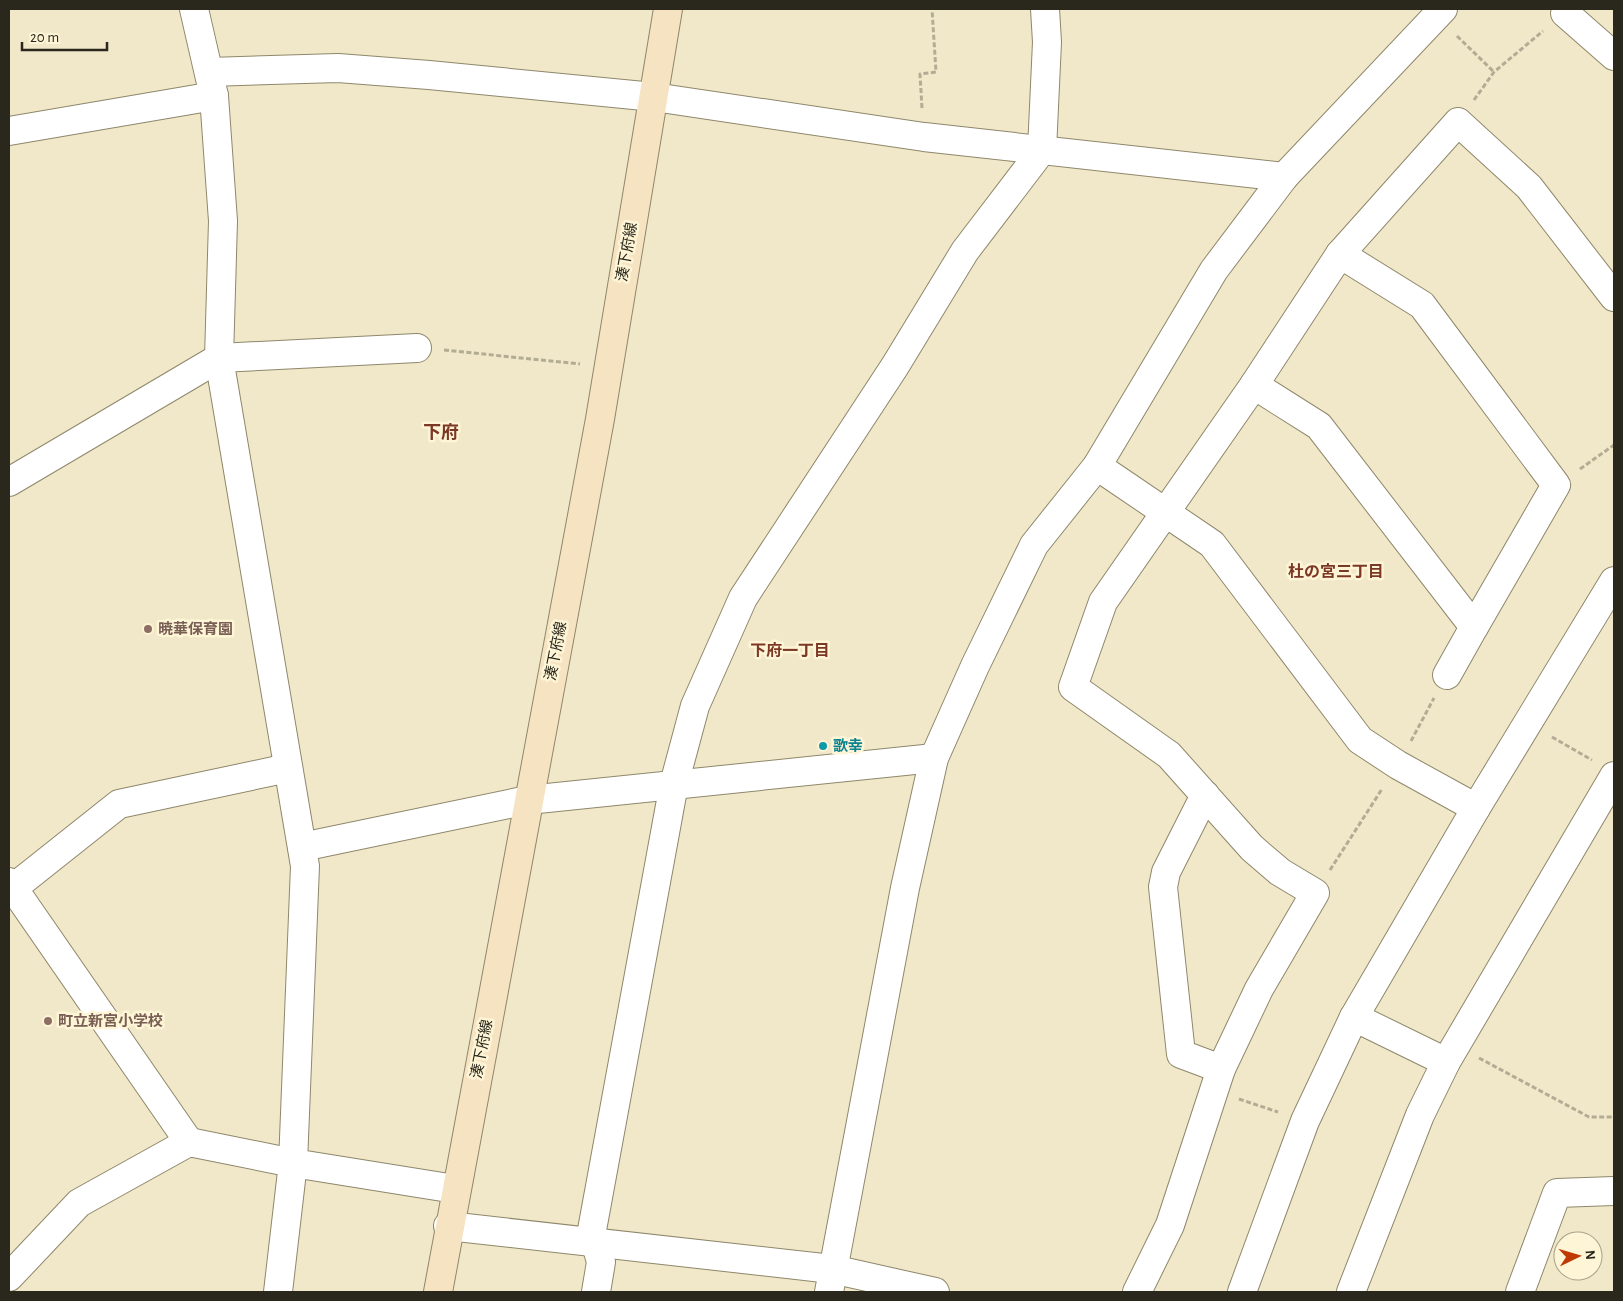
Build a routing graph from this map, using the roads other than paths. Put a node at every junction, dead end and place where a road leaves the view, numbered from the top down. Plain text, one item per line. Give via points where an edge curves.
1 (194, 9) edge
2 (668, 9) edge
3 (1045, 9) edge
4 (1566, 11) edge
5 (1440, 12) edge
6 (1614, 56) edge
7 (211, 84) junction
8 (654, 97) junction
9 (9, 131) edge
10 (1042, 150) junction
11 (1284, 177) junction
12 (1340, 254) junction
13 (1614, 297) edge
14 (416, 348) road end
15 (219, 358) junction
16 (1254, 385) junction
17 (1097, 466) junction
18 (9, 482) edge
19 (1164, 513) junction
20 (1614, 581) edge
21 (1474, 627) junction
22 (1447, 675) road end
23 (934, 758) junction
24 (288, 768) junction
25 (1606, 769) edge
26 (674, 784) junction
27 (1205, 795) junction
28 (528, 800) junction
29 (1476, 808) junction
30 (302, 847) junction
31 (10, 885) edge
32 (1354, 1017) junction
33 (1451, 1054) junction
34 (1217, 1080) junction
35 (189, 1142) junction
36 (293, 1162) junction
37 (455, 1190) junction
38 (1614, 1191) edge
39 (448, 1226) junction
40 (595, 1242) junction
41 (9, 1277) edge
42 (830, 1280) edge
43 (278, 1292) edge
44 (438, 1292) edge
45 (596, 1292) edge
46 (934, 1292) edge
47 (1137, 1292) edge
48 (1242, 1292) edge
49 (1351, 1292) edge
50 (1520, 1292) edge

1 - 7 street
2 - 8 main road, 湊下府線
3 - 10 street via 1047,42
4 - 6 street
5 - 11 street
7 - 8 street via 338,68
7 - 9 street
7 - 15 street via 223,222
8 - 10 street via 924,137
8 - 28 main road, 湊下府線
10 - 11 street
10 - 26 street via 965,251 895,366 743,598 695,706
11 - 17 street via 1214,270
12 - 13 street via 1458,122 1529,187
12 - 16 street
12 - 21 street via 1422,305 1556,485
14 - 15 street
15 - 18 street
15 - 24 street
16 - 19 street
16 - 21 street via 1318,426
17 - 19 street
17 - 23 street via 1034,546
19 - 27 street via 1103,602 1073,687 1169,755
19 - 29 street via 1212,544 1360,740
20 - 29 street
21 - 22 street
23 - 26 street
23 - 42 street via 905,888
24 - 30 street
24 - 31 street via 119,804
25 - 33 street
26 - 28 street
26 - 40 street via 592,1230
27 - 34 street via 1166,872 1163,887 1181,1054
27 - 34 street via 1252,848 1280,872 1316,893 1259,989
28 - 30 street
28 - 37 main road, 湊下府線
29 - 32 street
30 - 36 street via 305,866
31 - 35 street
32 - 33 street
32 - 48 street via 1305,1121
33 - 49 street via 1420,1115
34 - 47 street via 1170,1225
35 - 36 street
35 - 41 street via 79,1203
36 - 37 street
36 - 43 street
37 - 39 main road, 湊下府線
38 - 50 street via 1557,1193
39 - 40 street
39 - 44 main road, 湊下府線
40 - 42 street
40 - 45 street via 601,1262
42 - 46 street

